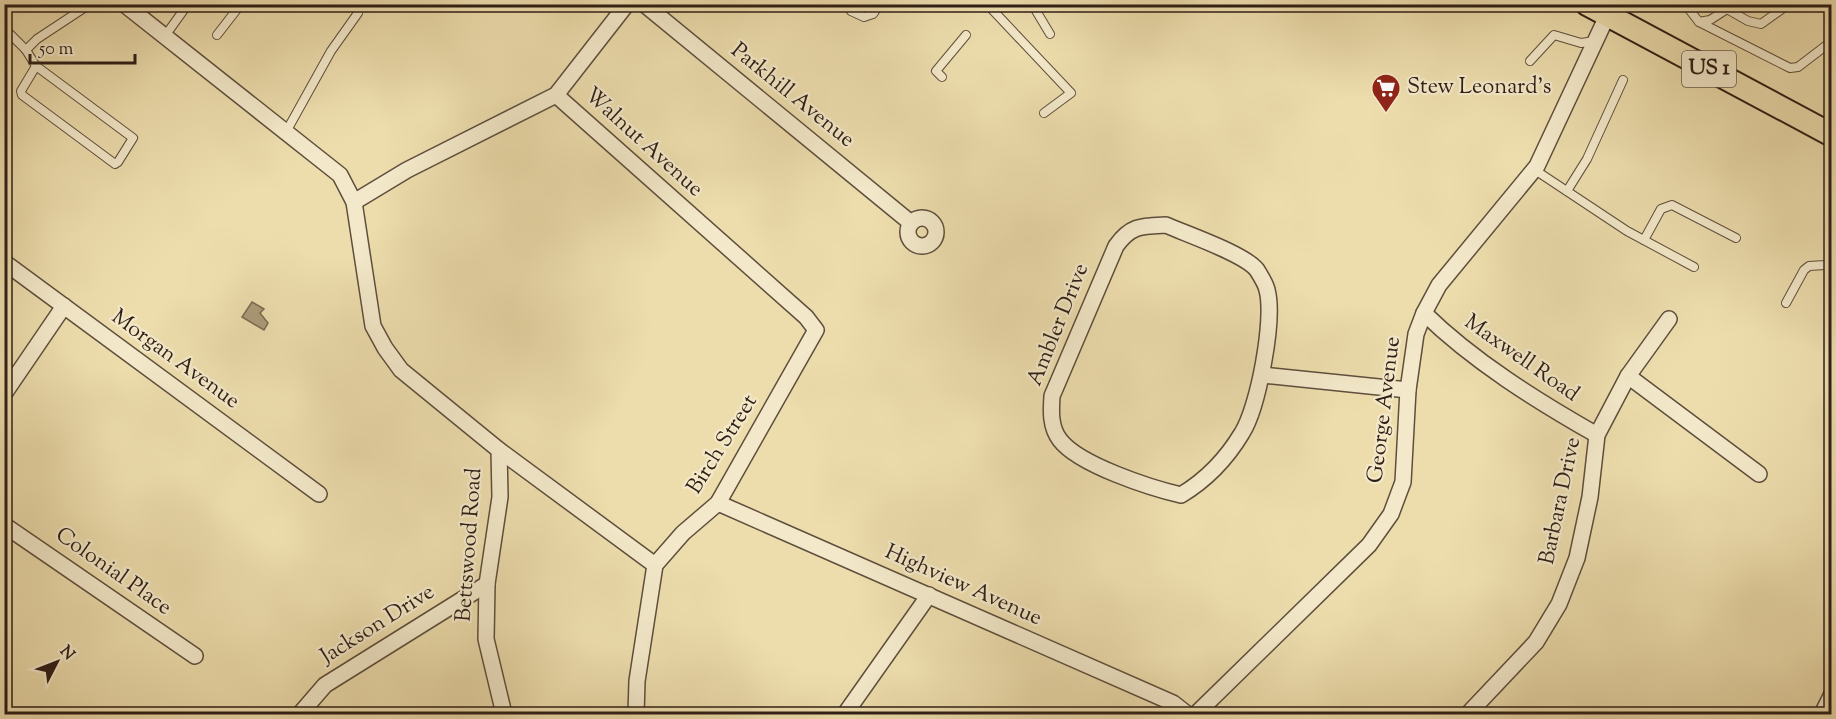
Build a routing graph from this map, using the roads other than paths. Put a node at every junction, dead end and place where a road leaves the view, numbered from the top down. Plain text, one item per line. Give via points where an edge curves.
1 (90, 4) edge
2 (124, 4) edge
3 (241, 4) edge
4 (627, 4) edge
5 (644, 4) edge
6 (846, 4) edge
7 (880, 4) edge
8 (987, 4) edge
9 (1032, 4) edge
10 (1587, 4) edge
11 (1686, 4) edge
12 (1789, 4) edge
13 (184, 6) edge
14 (1730, 7) edge
15 (1611, 9) edge
16 (358, 13) dead end
17 (1699, 22) junction
18 (4, 28) edge
19 (1050, 34) dead end
20 (217, 35) dead end
21 (966, 35) dead end
22 (165, 36) junction
23 (1595, 41) junction
24 (1832, 41) edge
25 (26, 50) junction
26 (1530, 61) dead end
27 (36, 66) junction
28 (942, 77) dead end
29 (1623, 80) dead end
30 (556, 95) junction
31 (1044, 113) dead end
32 (286, 132) junction
33 (1832, 135) edge
34 (1534, 170) junction
35 (1567, 191) junction
36 (354, 202) junction
37 (911, 223) dead end
38 (1736, 238) dead end
39 (1644, 240) junction
40 (1832, 261) edge
41 (4, 262) edge
42 (1694, 267) dead end
43 (1786, 303) dead end
44 (64, 306) junction
45 (1424, 313) junction
46 (1669, 319) dead end
47 (816, 330) joint
48 (1262, 375) junction
49 (1628, 376) junction
50 (1408, 390) junction
51 (4, 394) edge
52 (1597, 435) junction
53 (499, 450) junction
54 (1759, 474) dead end
55 (319, 494) dead end
56 (718, 503) junction
57 (4, 525) edge
58 (655, 565) junction
59 (487, 584) junction
60 (929, 595) junction
61 (195, 656) dead end
62 (1832, 694) edge
63 (300, 714) edge
64 (504, 714) edge
65 (636, 714) edge
66 (845, 714) edge
67 (1187, 714) edge
68 (1196, 714) edge
69 (1468, 714) edge
70 (1822, 714) edge

1 - 25 lane
2 - 22 street, Bettswood Road
3 - 20 lane
4 - 30 street
5 - 37 street, Parkhill Avenue
6 - 7 lane via 864,17 873,14
8 - 31 lane via 1071,93
9 - 19 lane
10 - 15 main road, US 1
11 - 17 lane
12 - 14 lane via 1761,24
13 - 22 lane
14 - 17 lane
15 - 23 street, George Avenue
15 - 33 main road, US 1
16 - 32 lane via 331,51
17 - 24 lane via 1790,69
18 - 25 lane
21 - 28 lane via 936,71
22 - 32 street, Bettswood Road
23 - 26 lane via 1581,43 1554,35
23 - 34 street, George Avenue via 1553,138
25 - 27 lane
27 - 27 lane via 21,91 22,96 115,164 118,162 133,138
29 - 35 lane via 1587,159
30 - 36 street, Walnut Avenue via 407,170
30 - 47 street, Walnut Avenue
32 - 36 street, Bettswood Road via 340,175
34 - 35 lane
34 - 45 street, George Avenue via 1439,285
35 - 39 lane
36 - 53 street, Bettswood Road via 373,326 385,348 401,370
38 - 39 lane via 1672,206 1661,209
39 - 42 lane
40 - 43 lane via 1804,270
41 - 44 street, Morgan Avenue
44 - 51 street
44 - 55 street, Morgan Avenue
45 - 50 street, George Avenue via 1416,334
45 - 52 street, Maxwell Road via 1450,338
46 - 49 street, Barbara Drive
47 - 56 street, Birch Street
48 - 48 street, Ambler Drive via 1243,431 1218,465 1181,495 1147,487 1077,455 1059,440 1051,418 1052,396 1116,246 1127,231 1144,226 1166,225 1240,257 1256,268 1267,290
48 - 50 street
49 - 52 street, Barbara Drive
49 - 54 street
50 - 68 street, George Avenue via 1402,482 1391,514 1369,545
52 - 69 street, Barbara Drive via 1577,558 1559,604 1536,642
53 - 58 street, Bettswood Road
53 - 59 street, Bettswood Road via 500,496
56 - 58 street, Birch Street via 683,532
56 - 60 street, Highview Avenue
57 - 61 street, Colonial Place
58 - 65 street via 640,658
59 - 63 street, Jackson Drive via 325,685
59 - 64 street, Bettswood Road via 486,639
60 - 66 street
60 - 67 street, Highview Avenue via 1173,703
62 - 70 street

